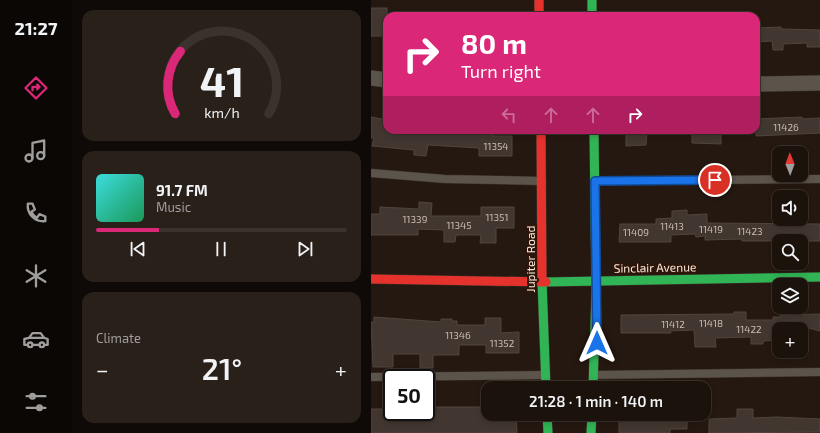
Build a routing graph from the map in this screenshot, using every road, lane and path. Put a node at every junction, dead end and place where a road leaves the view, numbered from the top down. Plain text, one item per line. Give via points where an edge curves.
1 (539, 0) edge
2 (592, 0) edge
3 (539, 12) edge
4 (592, 12) edge
5 (371, 78) edge
6 (383, 80) edge
7 (820, 83) edge
8 (760, 84) edge
9 (541, 134) edge
10 (594, 134) edge
11 (371, 173) edge
12 (820, 179) edge
13 (542, 181) junction
14 (595, 181) junction
15 (820, 277) edge
16 (371, 279) edge
17 (542, 281) junction
18 (597, 282) junction
19 (820, 372) edge
20 (545, 375) junction
21 (594, 375) junction
22 (371, 377) edge
23 (545, 381) edge
24 (594, 381) edge
25 (547, 421) edge
26 (592, 421) edge
27 (548, 433) edge
28 (591, 433) edge

1 - 3 main road
2 - 4 main road
5 - 6 street
7 - 8 street
9 - 13 main road, Jupiter Road
10 - 14 main road
11 - 13 lane via 503,182
12 - 14 lane
13 - 17 main road, Jupiter Road
14 - 18 main road
15 - 18 main road, Sinclair Avenue
16 - 17 main road, Sinclair Avenue
17 - 18 main road, Sinclair Avenue
17 - 20 main road, Jupiter Road
18 - 21 main road
19 - 21 lane
20 - 22 lane
20 - 23 main road, Jupiter Road
21 - 24 main road
25 - 27 main road
26 - 28 main road

